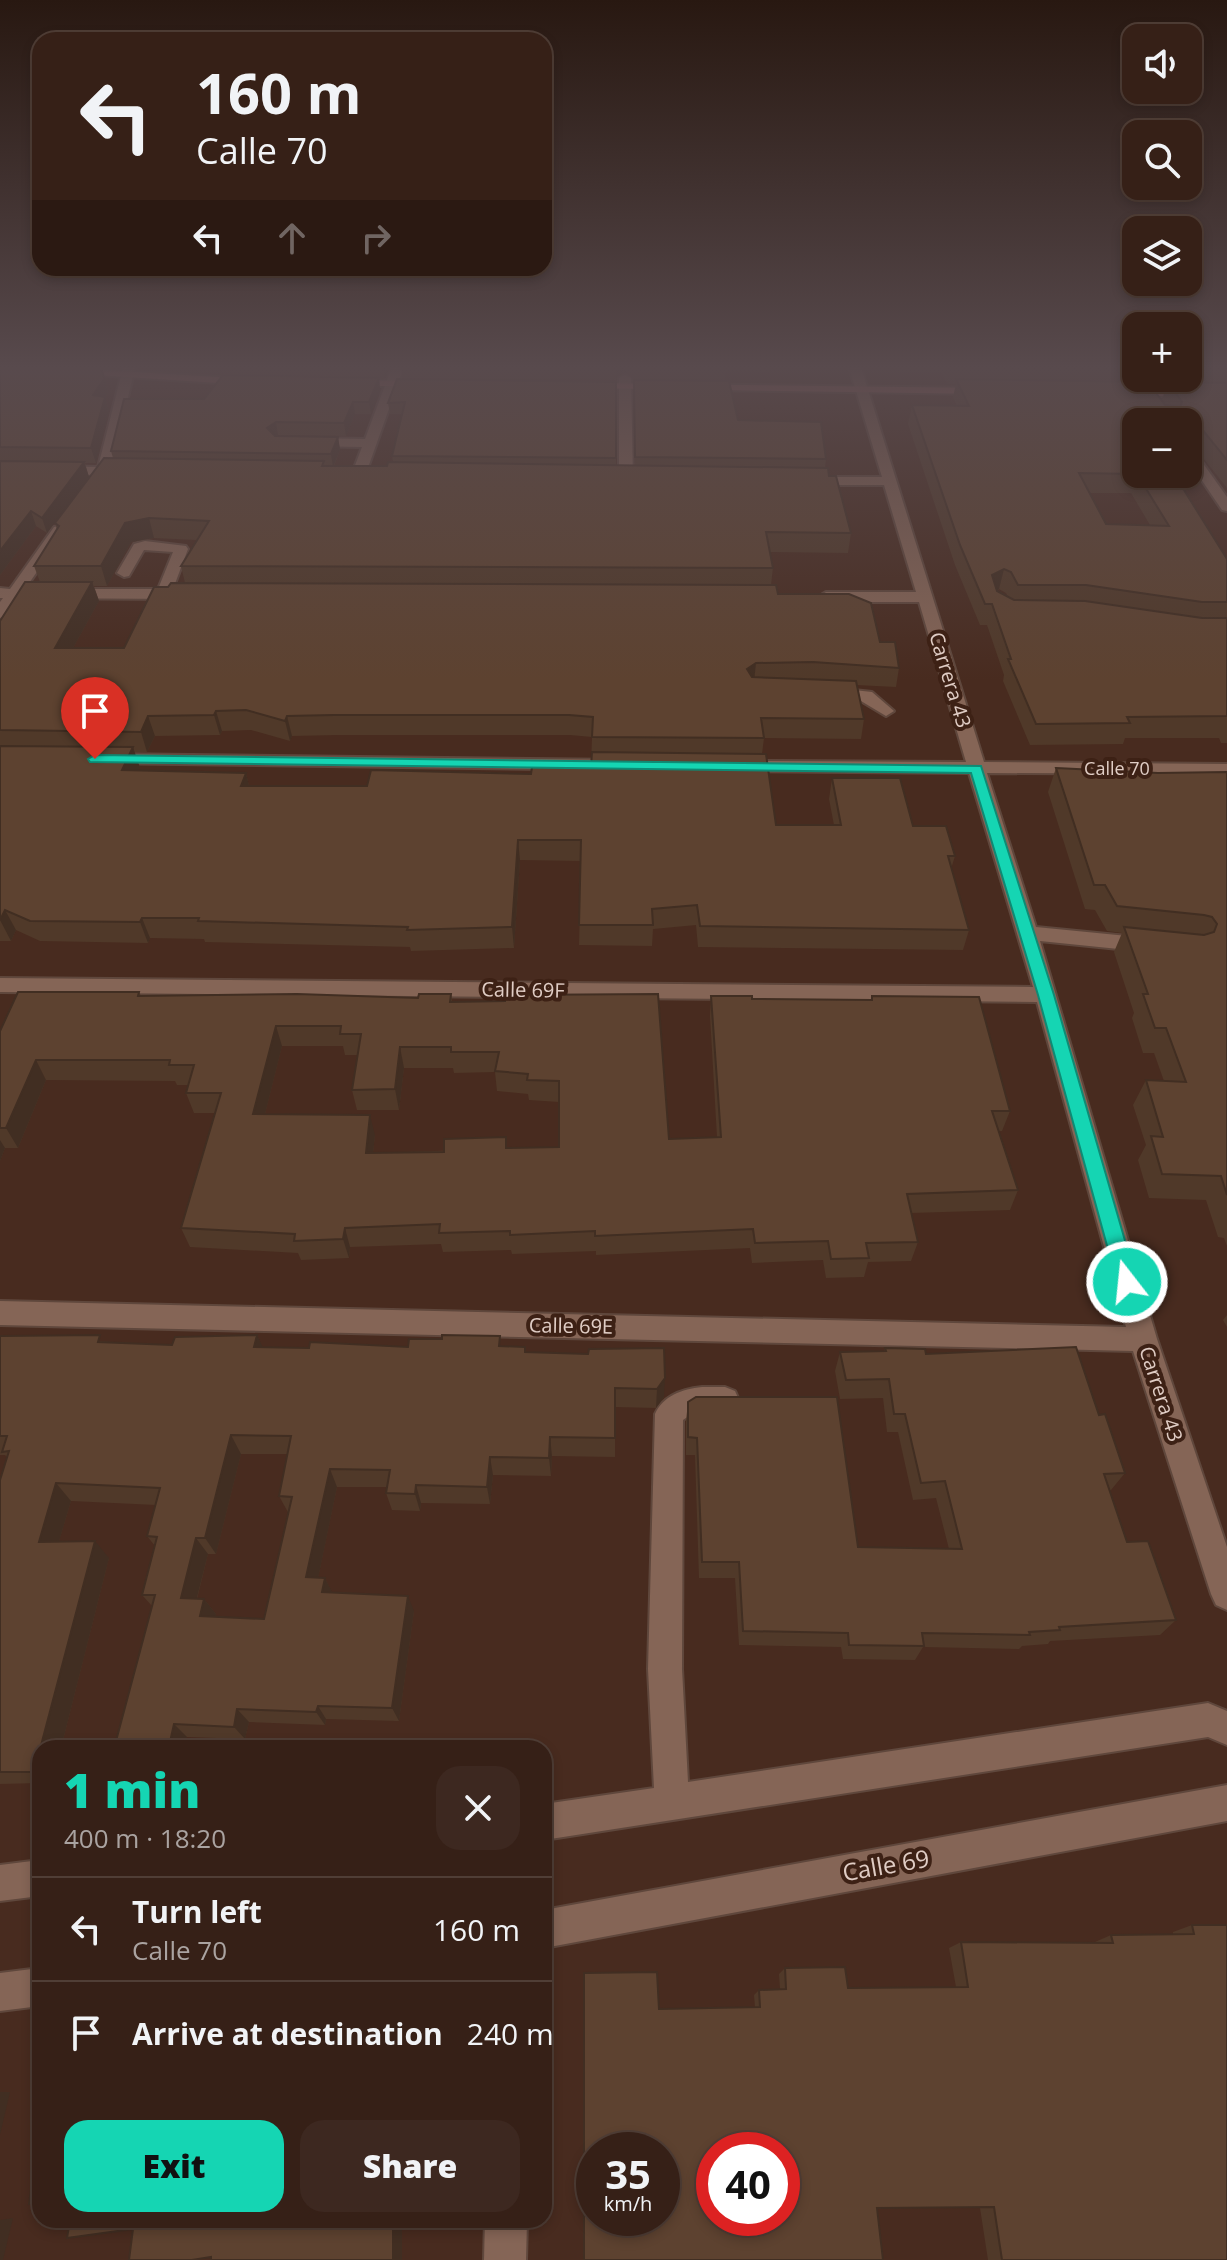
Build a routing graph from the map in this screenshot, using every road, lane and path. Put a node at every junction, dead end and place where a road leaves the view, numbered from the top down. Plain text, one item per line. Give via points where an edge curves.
1 (16, 469) edge
2 (361, 469) edge
3 (626, 469) edge
4 (885, 469) edge
5 (1202, 471) edge
6 (103, 472) junction
7 (135, 473) edge
8 (342, 476) edge
9 (358, 476) junction
10 (374, 477) edge
11 (610, 479) edge
12 (626, 479) junction
13 (641, 479) edge
14 (797, 480) edge
15 (888, 481) junction
16 (85, 496) edge
17 (1227, 507) edge
18 (67, 520) edge
19 (124, 573) dead end
20 (6, 593) edge
21 (164, 594) junction
22 (195, 594) edge
23 (805, 597) edge
24 (923, 597) junction
25 (0, 613) edge
26 (812, 692) edge
27 (886, 711) dead end
28 (95, 759) edge
29 (646, 765) edge
30 (709, 766) edge
31 (976, 769) junction
32 (1227, 769) edge
33 (1027, 933) junction
34 (1162, 947) edge
35 (0, 985) edge
36 (1046, 995) junction
37 (0, 1313) edge
38 (1143, 1339) junction
39 (756, 1400) edge
40 (1227, 1594) edge
41 (1227, 1728) edge
42 (672, 1803) junction
43 (1227, 1803) edge
44 (552, 1821) edge
45 (32, 1879) edge
46 (0, 1883) edge
47 (552, 1928) edge
48 (32, 1988) edge
49 (0, 1992) edge
50 (506, 2228) edge
51 (505, 2260) edge

1 - 6 street
2 - 9 street
3 - 12 street
4 - 15 street, Carrera 43
5 - 17 street
6 - 7 street
6 - 16 street
8 - 9 street
9 - 10 street
11 - 12 street
12 - 13 street
14 - 15 street
15 - 24 street, Carrera 43
18 - 20 street
19 - 21 street via 139,547 181,549
20 - 21 street
20 - 25 street
21 - 22 street
23 - 24 street
24 - 31 street, Carrera 43
26 - 27 street via 866,696
28 - 29 street
30 - 31 street, Calle 70
31 - 32 street, Calle 70
31 - 33 street, Carrera 43
33 - 34 street
33 - 36 street, Carrera 43
35 - 36 street, Calle 69F
36 - 38 street, Carrera 43
37 - 38 street, Calle 69E
38 - 40 street, Carrera 43
39 - 42 street via 692,1399 669,1414 665,1669
41 - 42 street via 1208,1720
42 - 44 street
43 - 47 street, Calle 69
45 - 46 street
48 - 49 street
50 - 51 street

